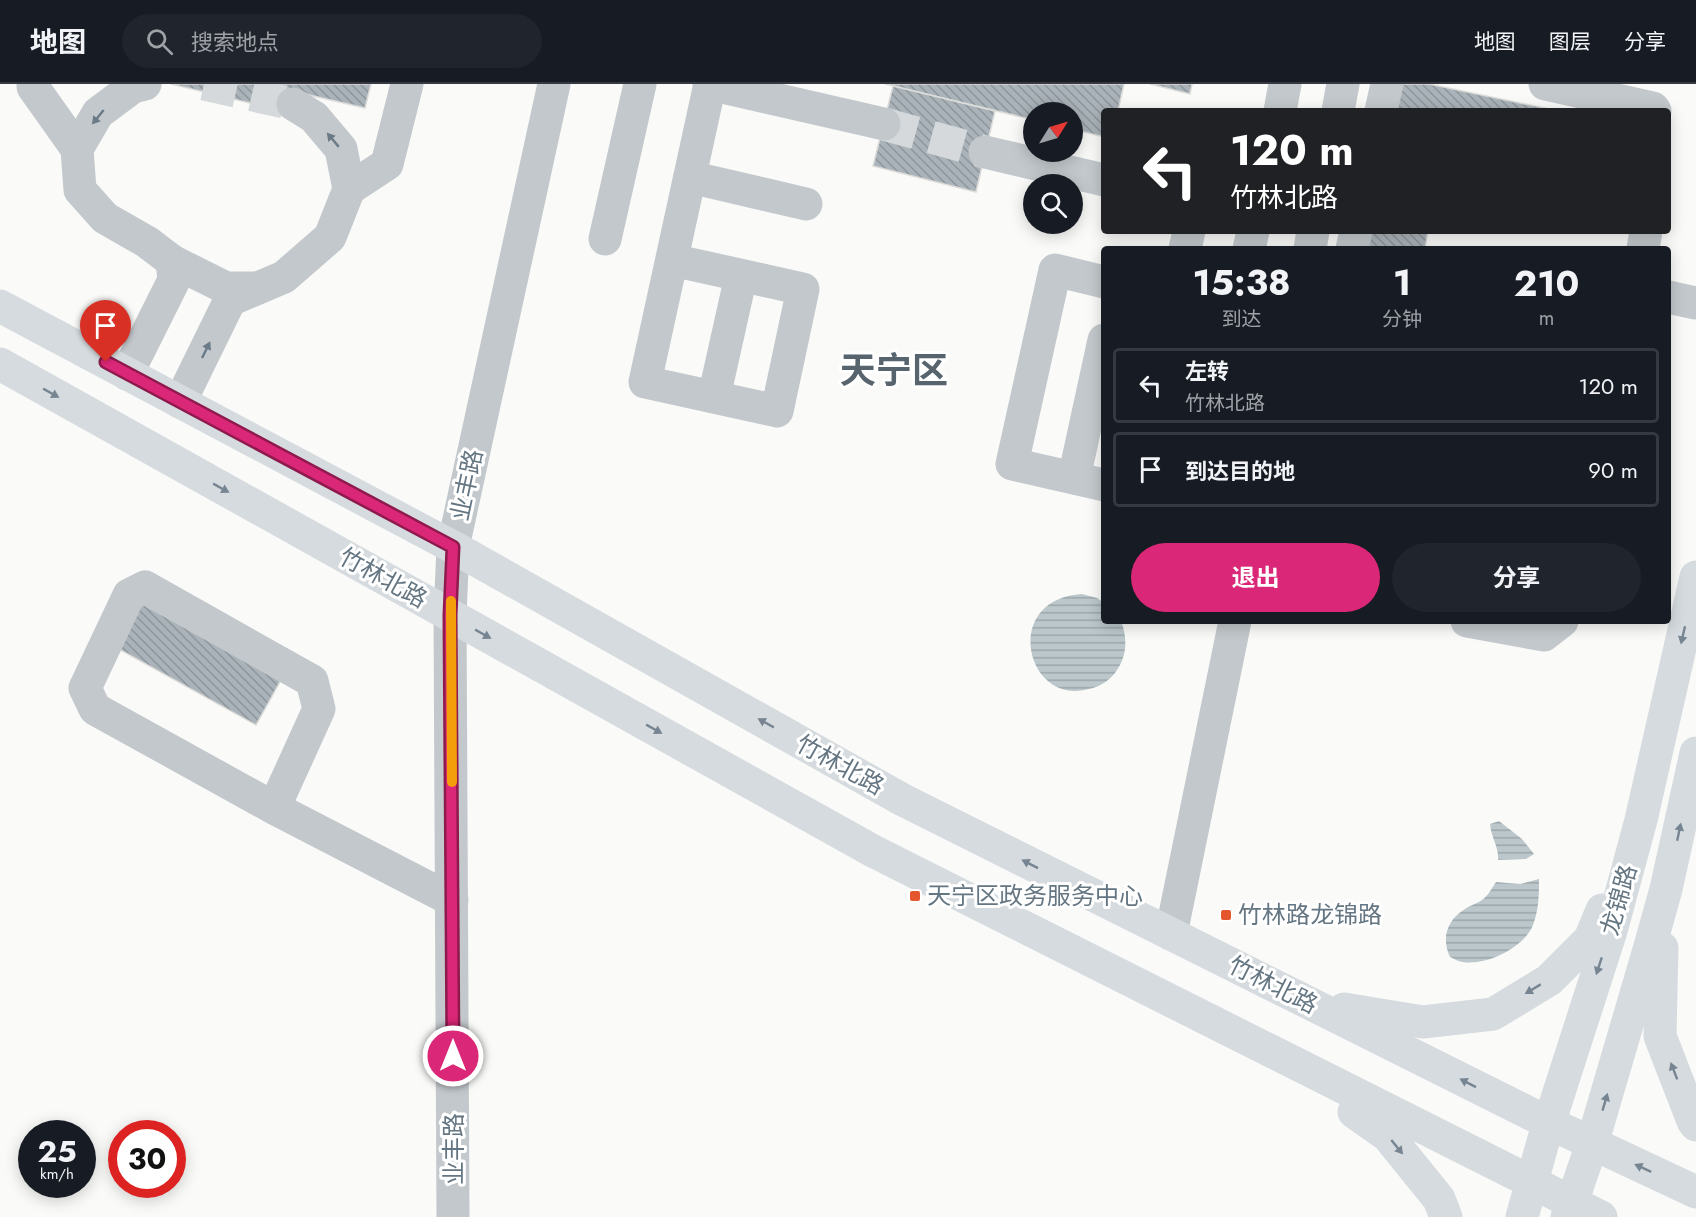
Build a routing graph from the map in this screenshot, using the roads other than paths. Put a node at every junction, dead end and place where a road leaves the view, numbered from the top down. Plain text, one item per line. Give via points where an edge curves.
1 (33, 84) edge
2 (145, 84) edge
3 (407, 84) edge
4 (554, 84) edge
5 (640, 84) edge
6 (710, 84) edge
7 (1286, 84) edge
8 (1343, 84) edge
9 (1387, 84) edge
10 (1545, 84) edge
11 (293, 104) tunnel mouth
12 (1281, 108) edge
13 (1339, 108) edge
14 (1382, 108) edge
15 (1653, 108) edge
16 (884, 124) tunnel mouth
17 (77, 149) junction
18 (985, 152) tunnel mouth
19 (690, 177) junction
20 (1101, 179) edge
21 (349, 189) junction
22 (806, 204) dead end
23 (605, 239) dead end
24 (672, 260) junction
25 (172, 261) junction
26 (741, 276) junction
27 (1101, 281) edge
28 (259, 288) junction
29 (1671, 298) edge
30 (1696, 303) edge
31 (0, 306) edge
32 (0, 364) edge
33 (1101, 368) edge
34 (127, 374) junction
35 (714, 397) junction
36 (180, 402) junction
37 (1089, 481) edge
38 (453, 547) junction
39 (1696, 578) edge
40 (450, 615) junction
41 (1233, 624) edge
42 (1484, 624) edge
43 (1558, 624) edge
44 (1696, 753) edge
45 (274, 808) junction
46 (1641, 820) junction
47 (1666, 889) junction
48 (452, 900) junction
49 (1171, 934) junction
50 (1292, 995) junction
51 (1267, 1050) junction
52 (1549, 1123) junction
53 (1696, 1125) edge
54 (1592, 1144) junction
55 (1533, 1184) junction
56 (1696, 1192) edge
57 (1569, 1210) edge
58 (453, 1217) edge
59 (1446, 1217) edge
60 (1522, 1217) edge
61 (1601, 1217) edge

1 - 17 street
2 -> 17 street via 133,87 98,113
3 - 21 street via 387,164
4 - 38 street, 业丰路
5 - 23 street
6 - 16 street
6 - 19 street
7 - 12 street
8 - 13 street
9 - 14 street
10 - 15 street
21 -> 11 street via 341,149 314,117
17 - 25 street via 80,190 105,218
18 - 20 street
19 - 22 street
19 - 24 street
21 - 28 street via 330,237 284,277
24 - 26 street
24 - 35 street via 645,382
25 - 28 street via 226,288
25 - 34 street via 174,280
26 - 35 street
26 - 35 street via 803,289 777,411
27 - 37 street via 1055,270 1012,464
36 -> 28 street via 230,300
29 - 30 street
31 - 34 main road, 竹林北路
32 -> 40 main road, 竹林北路
33 - 37 street
34 - 36 main road, 竹林北路
36 - 38 main road, 竹林北路
38 - 40 street, 业丰路
49 -> 38 main road, 竹林北路 via 903,800
39 -> 46 main road, 龙锦路
40 - 48 street, 业丰路
40 -> 51 main road, 竹林北路 via 873,851
41 - 49 street
42 - 43 street via 1544,635
47 -> 44 main road, 龙锦路
45 - 45 street via 95,709 85,688 129,595 145,587 312,681 319,709
45 - 48 street
46 -> 50 main road via 1590,939 1549,980 1493,1014 1423,1022 1354,1011
46 -> 52 main road, 龙锦路 via 1611,931
53 -> 47 main road via 1660,1036
54 -> 47 main road, 龙锦路
48 - 58 street, 业丰路
49 - 50 main road, 竹林北路
52 -> 50 main road, 竹林北路
51 - 55 main road, 竹林北路
51 -> 59 main road via 1388,1136 1439,1199
52 - 54 main road, 竹林北路
52 - 55 main road, 龙锦路
56 -> 54 main road, 竹林北路
54 - 57 main road, 龙锦路
55 - 57 main road, 竹林北路
55 - 60 main road, 龙锦路
57 - 61 main road, 竹林北路

